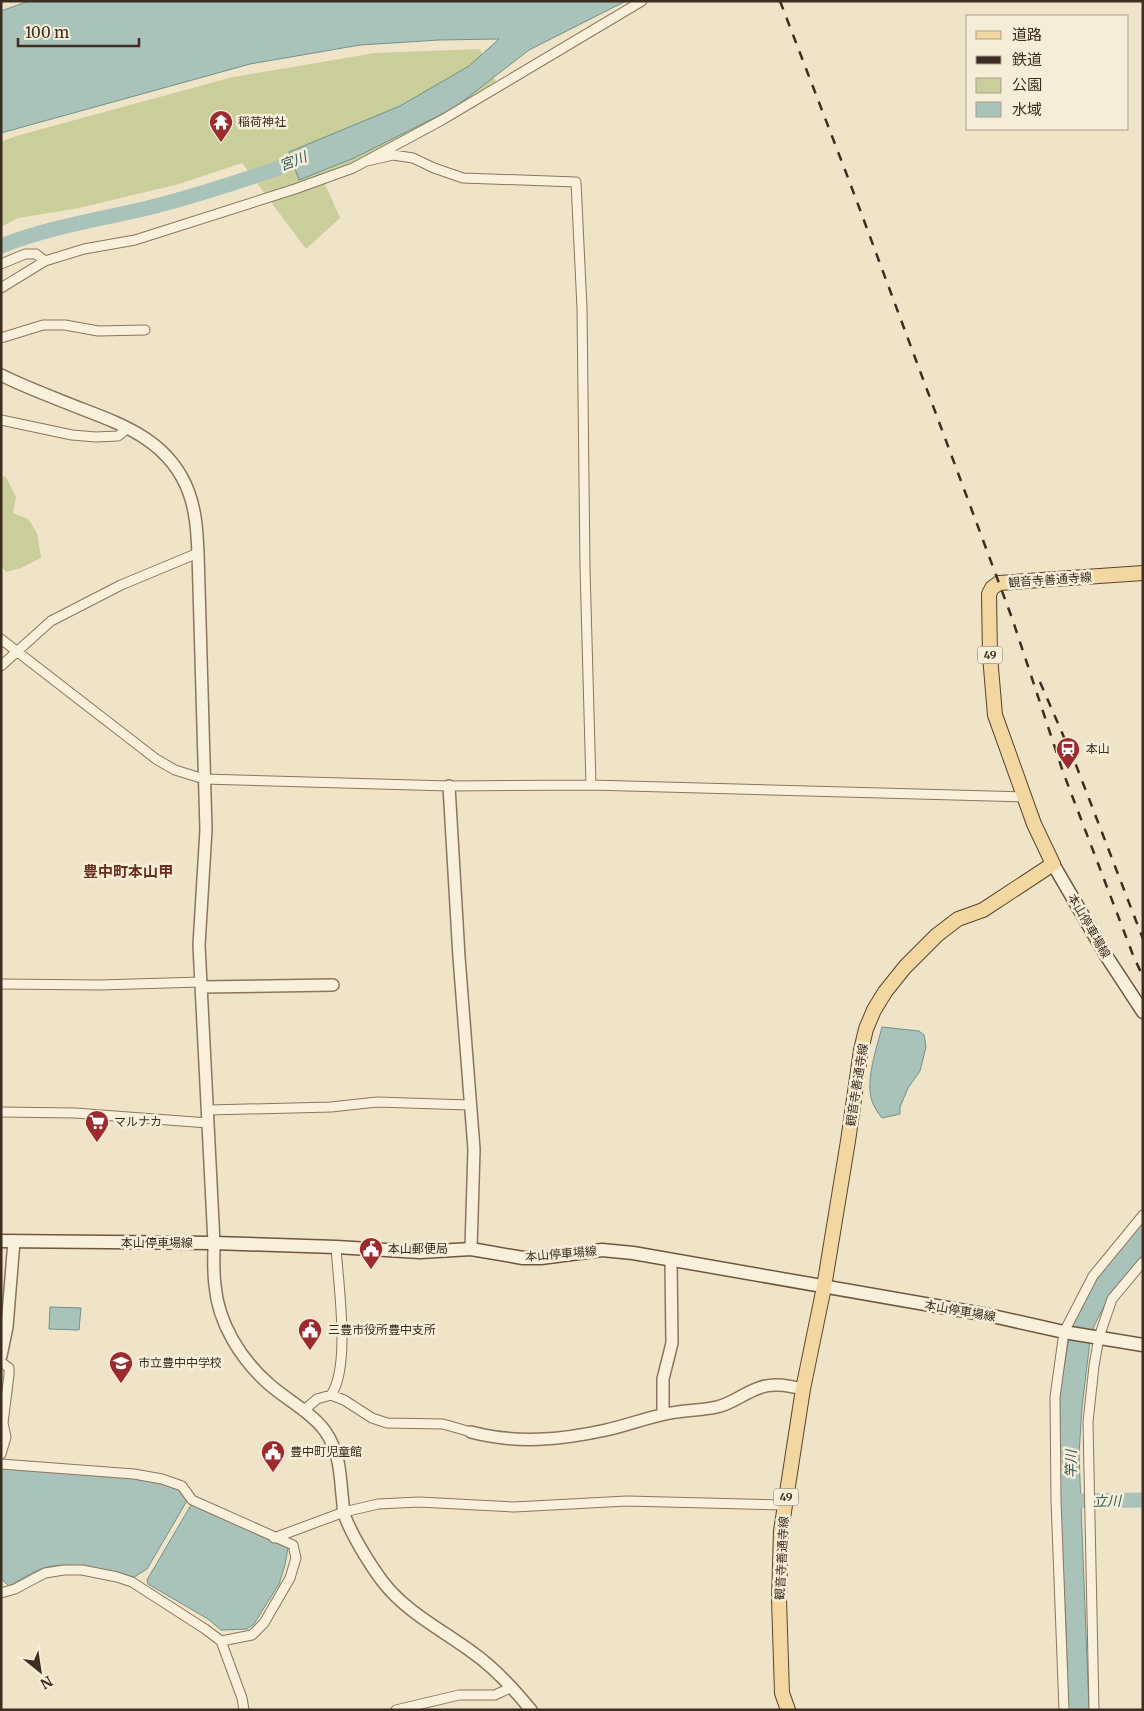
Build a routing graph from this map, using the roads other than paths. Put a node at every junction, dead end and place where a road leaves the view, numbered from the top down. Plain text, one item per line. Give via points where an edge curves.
1 (642, 1) edge
2 (367, 161) junction
3 (45, 261) junction
4 (1, 264) edge
5 (1, 288) edge
6 (145, 330) dead end
7 (1, 338) edge
8 (1, 375) edge
9 (1, 420) edge
10 (128, 428) junction
11 (198, 553) junction
12 (1143, 573) edge
13 (1, 639) edge
14 (17, 652) junction
15 (1, 666) edge
16 (204, 779) junction
17 (591, 785) junction
18 (449, 786) junction
19 (1023, 797) junction
20 (1053, 864) junction
21 (1, 984) edge
22 (201, 984) junction
23 (333, 985) dead end
24 (1143, 1012) edge
25 (469, 1105) junction
26 (208, 1110) junction
27 (1, 1112) edge
28 (208, 1122) junction
29 (1143, 1215) edge
30 (8, 1241) edge
31 (214, 1243) junction
32 (336, 1247) junction
33 (471, 1249) junction
34 (670, 1260) junction
35 (1143, 1262) edge
36 (824, 1287) junction
37 (1066, 1332) junction
38 (1096, 1337) junction
39 (1143, 1345) edge
40 (1, 1356) edge
41 (1, 1362) edge
42 (803, 1389) junction
43 (331, 1395) junction
44 (303, 1411) junction
45 (663, 1414) junction
46 (471, 1432) joint
47 (1, 1454) edge
48 (1, 1464) edge
49 (784, 1505) junction
50 (344, 1512) junction
51 (274, 1538) junction
52 (1, 1593) edge
53 (221, 1641) junction
54 (512, 1686) junction
55 (243, 1709) edge
56 (396, 1710) edge
57 (531, 1710) edge
58 (788, 1710) edge
59 (1064, 1710) edge
60 (1094, 1710) edge

1 - 2 street
2 - 3 street via 207,218 135,240 84,249
2 - 17 street via 393,155 412,158 464,178 576,182 582,308 584,559
3 - 4 street via 36,254 25,254
3 - 5 street
6 - 7 street via 98,331 43,325
8 - 10 street
9 - 10 street via 72,436 118,436
10 - 11 street via 161,450 181,476 194,509
11 - 14 street via 121,585 51,621
11 - 16 street
12 - 19 main road, 観音寺善通寺線 / 49 via 999,584 992,588 989,594 990,656 996,715
13 - 14 street
14 - 15 street
14 - 16 street via 156,759 175,770
16 - 18 street
16 - 22 street via 206,830 199,925
17 - 18 street
17 - 19 street
18 - 25 street
19 - 20 main road, 観音寺善通寺線 / 49
20 - 24 main road, 本山停車場線
20 - 36 main road, 観音寺善通寺線 / 49 via 983,910 958,919 943,930 905,967 874,1010 860,1050
21 - 22 street
22 - 23 street
22 - 26 street
25 - 26 street via 377,1102 331,1107
25 - 33 street via 474,1149
26 - 28 street
27 - 28 street via 75,1113
28 - 31 street
29 - 37 street via 1093,1276
30 - 31 main road, 本山停車場線
30 - 40 street via 7,1327
31 - 32 main road, 本山停車場線
31 - 44 street via 218,1308 225,1326 250,1365 268,1384
32 - 33 main road, 本山停車場線 via 420,1252
32 - 43 street via 342,1349 336,1387
33 - 34 main road, 本山停車場線 via 523,1258 602,1250
34 - 36 main road, 本山停車場線
34 - 45 street via 672,1343 663,1379
35 - 38 street via 1112,1299
36 - 37 main road, 本山停車場線
36 - 42 main road, 観音寺善通寺線 / 49
37 - 38 main road, 本山停車場線
37 - 59 street via 1056,1397 1056,1500
38 - 39 main road, 本山停車場線
38 - 60 street via 1088,1422
41 - 47 street via 9,1368 3,1424 6,1437
42 - 45 street via 771,1385 716,1407
42 - 49 main road, 観音寺善通寺線 / 49
43 - 44 street via 317,1399
43 - 46 street via 387,1423 444,1424
44 - 50 street via 322,1428 336,1452
45 - 46 street via 606,1430 542,1440 492,1438
48 - 51 street via 162,1479 182,1486 192,1500
49 - 50 street via 627,1501 514,1507 419,1502 378,1504
49 - 58 main road, 観音寺善通寺線 / 49 via 779,1599 782,1693
50 - 51 street
50 - 54 street via 356,1538 396,1597 480,1657
51 - 53 street via 293,1546 296,1558 290,1578 264,1623 252,1635
52 - 53 street via 45,1573 64,1570 117,1577 132,1582
53 - 55 street
54 - 56 street via 495,1695 459,1695
54 - 57 street

